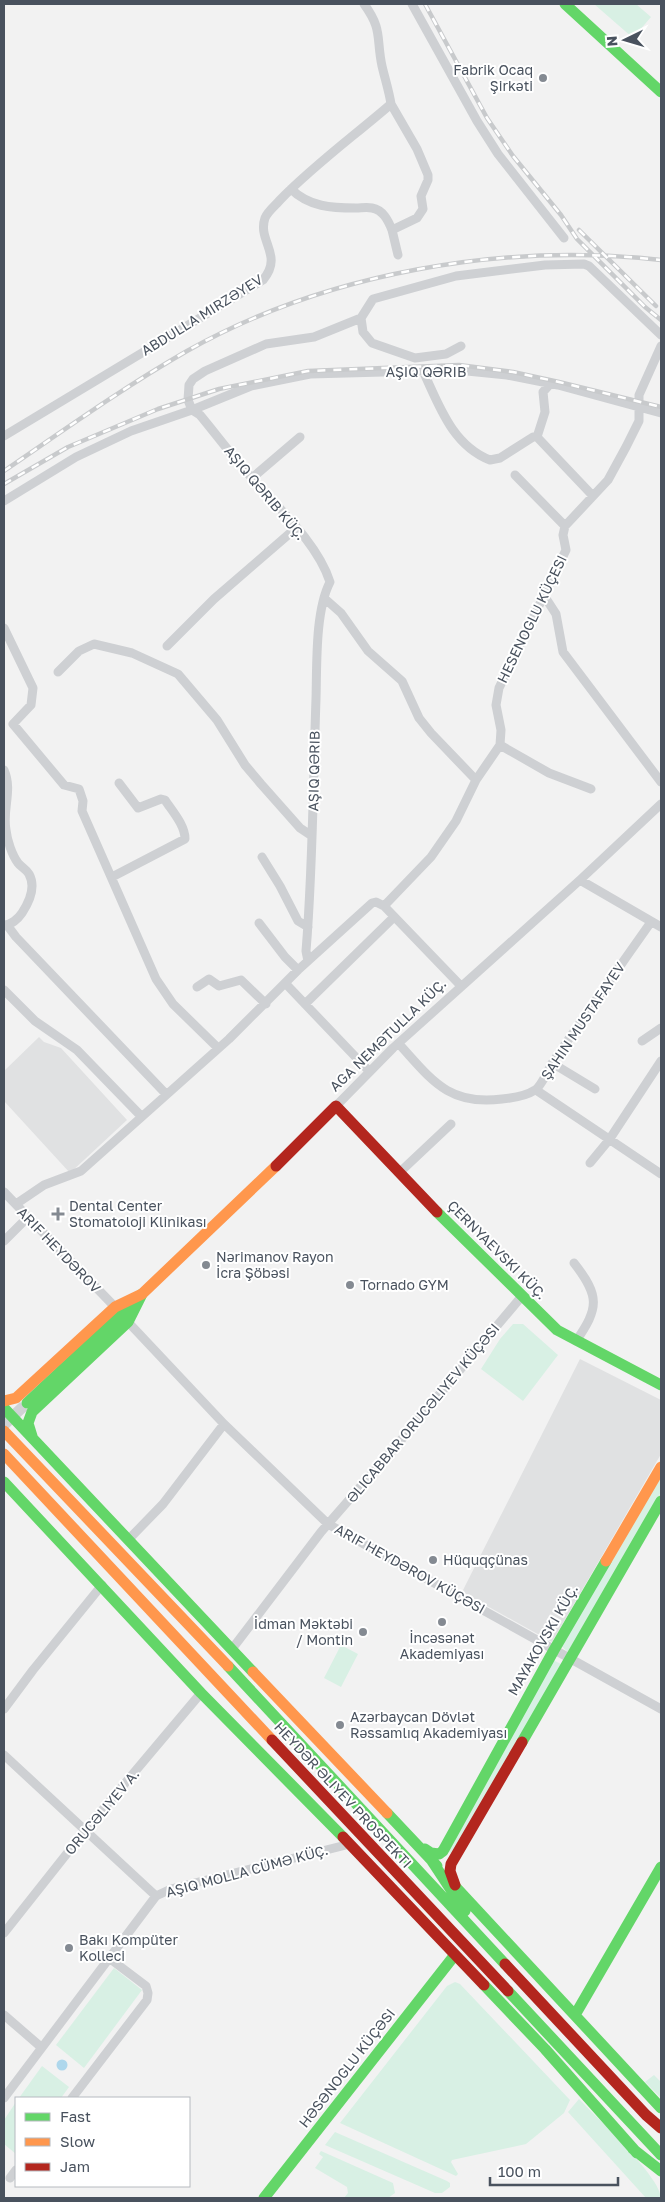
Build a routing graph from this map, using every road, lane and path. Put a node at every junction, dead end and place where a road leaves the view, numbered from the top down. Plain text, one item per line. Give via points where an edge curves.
1 (364, 4) edge
2 (412, 4) edge
3 (564, 4) edge
4 (661, 92) edge
5 (392, 104) junction
6 (291, 189) junction
7 (392, 230) junction
8 (564, 238) dead end
9 (398, 255) dead end
10 (361, 318) junction
11 (661, 335) edge
12 (461, 346) dead end
13 (661, 346) edge
14 (423, 371) junction
15 (550, 384) junction
16 (640, 406) junction
17 (192, 410) junction
18 (661, 414) edge
19 (4, 436) edge
20 (300, 437) dead end
21 (537, 437) junction
22 (515, 475) dead end
23 (252, 478) junction
24 (593, 496) junction
25 (4, 501) edge
26 (565, 526) junction
27 (296, 528) junction
28 (543, 594) junction
29 (324, 598) junction
30 (4, 628) edge
31 (167, 646) dead end
32 (58, 672) dead end
33 (8, 723) edge
34 (500, 745) junction
35 (4, 770) edge
36 (476, 780) junction
37 (661, 782) edge
38 (119, 783) dead end
39 (591, 789) dead end
40 (661, 804) edge
41 (312, 836) junction
42 (262, 857) dead end
43 (112, 877) junction
44 (580, 880) junction
45 (384, 906) junction
46 (394, 917) junction
47 (651, 922) junction
48 (259, 923) dead end
49 (5, 925) edge
50 (308, 927) junction
51 (661, 927) edge
52 (308, 961) junction
53 (298, 970) junction
54 (285, 983) junction
55 (197, 986) dead end
56 (461, 986) junction
57 (4, 990) edge
58 (266, 1004) junction
59 (305, 1004) junction
60 (661, 1028) edge
61 (642, 1040) dead end
62 (399, 1044) junction
63 (218, 1048) junction
64 (661, 1061) edge
65 (552, 1063) junction
66 (369, 1072) junction
67 (536, 1090) junction
68 (595, 1090) dead end
69 (166, 1094) junction
70 (336, 1106) junction
71 (141, 1116) junction
72 (451, 1124) dead end
73 (609, 1140) junction
74 (590, 1163) dead end
75 (660, 1170) edge
76 (400, 1172) junction
77 (4, 1192) edge
78 (16, 1204) junction
79 (28, 1218) junction
80 (4, 1241) edge
81 (574, 1263) dead end
82 (142, 1294) junction
83 (522, 1296) junction
84 (115, 1307) junction
85 (128, 1322) junction
86 (576, 1341) junction
87 (661, 1385) edge
88 (4, 1401) edge
89 (26, 1403) tunnel mouth
90 (4, 1408) edge
91 (224, 1424) junction
92 (4, 1431) edge
93 (34, 1439) junction
94 (4, 1454) edge
95 (661, 1467) edge
96 (4, 1482) edge
97 (4, 1486) edge
98 (16, 1495) junction
99 (661, 1502) edge
100 (328, 1524) junction
101 (128, 1539) junction
102 (102, 1585) junction
103 (232, 1649) junction
104 (554, 1650) junction
105 (569, 1659) junction
106 (201, 1692) junction
107 (4, 1709) edge
108 (661, 1709) edge
109 (4, 1755) edge
110 (84, 1832) junction
111 (412, 1840) junction
112 (350, 1844) junction
113 (432, 1861) junction
114 (661, 1867) edge
115 (455, 1885) junction
116 (156, 1896) junction
117 (4, 1934) edge
118 (491, 1949) junction
119 (454, 1956) junction
120 (109, 1958) junction
121 (4, 2015) edge
122 (575, 2015) junction
123 (41, 2047) junction
124 (73, 2097) edge
125 (4, 2098) edge
126 (661, 2108) edge
127 (661, 2129) edge
128 (633, 2148) junction
129 (661, 2154) edge
130 (15, 2171) edge
131 (661, 2171) edge
132 (10, 2178) dead end
133 (661, 2179) edge
134 (264, 2198) edge

1 - 5 street via 378,28 382,66
2 - 8 street via 498,154
3 - 4 main road
5 - 6 street, ABDULLA MIRZƏYEV
5 - 7 street via 428,175 421,193 422,212 417,218
6 - 7 street via 311,203 371,208 387,218
6 - 19 street, ABDULLA MIRZƏYEV via 264,220 272,260 263,280
7 - 9 street
10 - 11 street via 373,299 456,276 545,265 584,264 590,266
10 - 12 street via 363,332 372,344 415,358 446,354
10 - 17 street via 314,337 266,344 205,371 189,385 188,400
13 - 16 street via 639,395
14 - 15 street via 457,370 507,375
14 - 17 street via 310,374 251,386
14 - 21 street via 455,433 483,457 490,460 500,458
15 - 16 street
15 - 21 street via 543,392 545,412
16 - 18 street
16 - 24 street via 639,421 626,447 608,480
17 - 23 street via 200,415
17 - 25 street via 95,447
20 - 23 street
21 - 24 street
22 - 26 street
23 - 27 street
24 - 26 street
26 - 28 street, HESENOĞLU KÜÇESI via 566,550
27 - 29 street via 320,558 330,582
27 - 31 street via 214,599
28 - 34 street, HESENOĞLU KÜÇESI via 498,688 496,705
28 - 37 street via 556,614 563,652
29 - 36 street via 341,613 368,651 402,682 431,734
29 - 41 street via 318,639
30 - 33 street via 33,688 31,705
32 - 41 street via 78,652 94,644 132,653 178,674 217,720 245,765 300,828
33 - 43 street via 64,785 79,789 82,811
34 - 36 street
34 - 39 street via 548,773
35 - 49 street via 8,792 6,830 17,863 28,872 32,884 31,895 19,918
36 - 45 street via 456,821 431,857
38 - 43 street via 138,808 165,800 185,839
40 - 44 street, AĞA NEMƏTULLA KÜÇ.
41 - 50 street
42 - 50 street via 298,921
43 - 63 street via 156,980 173,1004
44 - 47 street
44 - 56 street, AĞA NEMƏTULLA KÜÇ.
45 - 46 street
45 - 52 street via 376,902 368,905
46 - 56 street
46 - 59 street
47 - 51 street
47 - 65 street, ŞAHIN MUSTAFAYEV
48 - 53 street
49 - 69 street
50 - 52 street
52 - 53 street
53 - 54 street
54 - 58 street
54 - 59 street
55 - 58 street via 209,979 218,986 241,980
56 - 62 street, AĞA NEMƏTULLA KÜÇ.
57 - 71 street via 35,1021 77,1050
58 - 63 street
59 - 66 street
60 - 61 street
62 - 66 street, AĞA NEMƏTULLA KÜÇ.
62 - 67 street, ŞAHIN MUSTAFAYEV via 442,1088 460,1097 495,1100 515,1098
63 - 69 street
64 - 73 street
65 - 67 street, ŞAHIN MUSTAFAYEV
65 - 68 street
66 - 70 street, AĞA NEMƏTULLA KÜÇ.
67 - 73 street
69 - 71 street
70 - 76 main road, ÇERNYAEVSKI KÜÇ.
70 - 82 main road, AĞA NEMƏTULLA KÜÇ.
71 - 78 street via 81,1171 44,1185
72 - 76 street
73 - 74 street
73 - 75 street
76 - 83 main road, ÇERNYAEVSKI KÜÇ.
77 - 78 street, ARIF HEYDƏROV
78 - 79 street, ARIF HEYDƏROV
79 - 80 street
79 - 84 street, ARIF HEYDƏROV
81 - 86 street via 591,1287 594,1310
82 - 84 main road, AĞA NEMƏTULLA KÜÇ.
82 - 85 main road, AĞA NEMƏTULLA KÜÇ.
82 - 89 main road
83 - 86 main road, ÇERNYAEVSKI KÜÇ. via 557,1330
83 - 100 street, ƏLICABBAR ORUCƏLIYEV KÜÇƏSI
84 - 88 main road, AĞA NEMƏTULLA KÜÇ. via 16,1398
85 - 91 street, ARIF HEYDƏROV KÜÇƏSI
85 - 93 main road via 32,1412 28,1423
86 - 87 main road, ÇERNYAEVSKI KÜÇ.
90 - 93 main road
91 - 100 street, ARIF HEYDƏROV KÜÇƏSI
91 - 101 street via 163,1504
92 - 118 main road, HEYDƏR ƏLIYEV PROSPEKTI via 236,1674
93 - 101 main road
94 - 129 main road, HEYDƏR ƏLIYEV PROSPEKTI
95 - 104 main road, MAYAKOVSKI KÜÇ.
96 - 98 main road
97 - 98 main road
98 - 102 main road
99 - 105 main road
100 - 103 street, ƏLICABBAR ORUCƏLIYEV KÜÇƏSI
100 - 104 street, ARIF HEYDƏROV KÜÇƏSI
101 - 103 main road
102 - 106 main road
102 - 107 street
103 - 111 main road
104 - 105 street, ARIF HEYDƏROV KÜÇƏSI
104 - 111 main road, MAYAKOVSKI KÜÇ. via 442,1851 434,1854
105 - 108 street, ARIF HEYDƏROV KÜÇƏSI
105 - 115 main road via 451,1864
106 - 110 street, ORUCƏLIYEV A.
106 - 112 main road
109 - 110 street
110 - 116 street
110 - 117 street, ORUCƏLIYEV A.
111 - 113 main road
112 - 116 street via 171,1889
112 - 119 main road
113 - 115 main road
113 - 118 main road
114 - 122 main road
115 - 122 main road
116 - 120 street
118 - 127 main road, HEYDƏR ƏLIYEV PROSPEKTI
119 - 128 main road via 545,2049
119 - 134 main road, HƏSƏNOĞLU KÜÇƏSI
120 - 123 street
120 - 124 street via 146,1986 147,2000
121 - 123 street
122 - 126 main road
123 - 125 street
128 - 131 main road
128 - 133 main road
130 - 132 street

